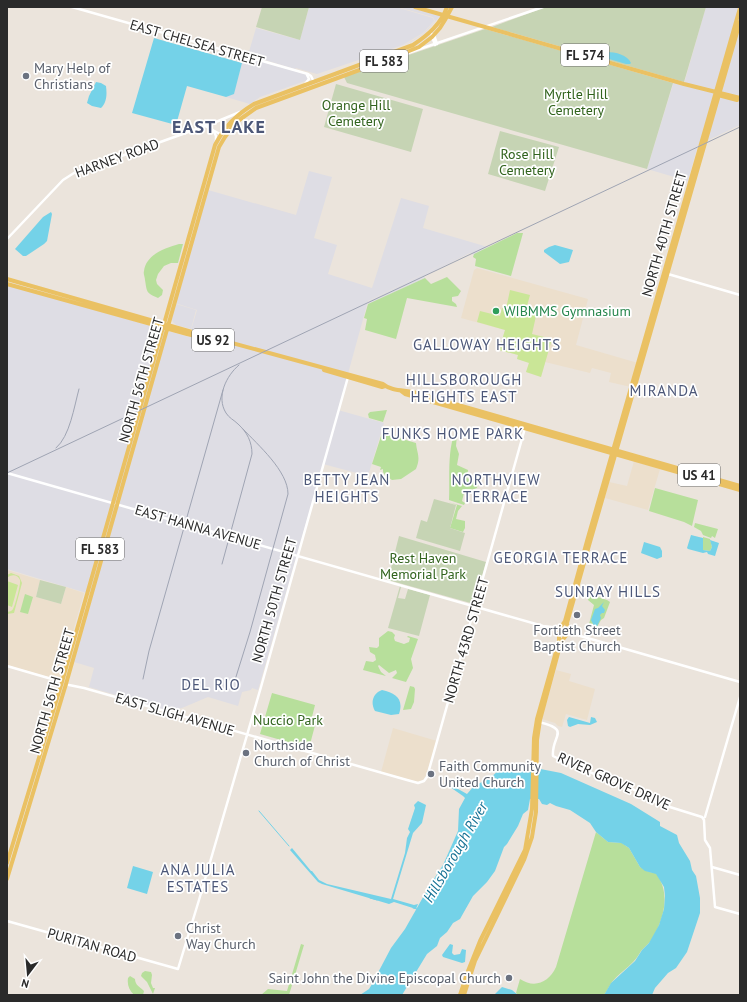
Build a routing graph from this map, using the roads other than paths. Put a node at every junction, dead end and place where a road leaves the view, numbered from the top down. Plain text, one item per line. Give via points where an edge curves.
1 (72, 7) edge
2 (415, 7) edge
3 (447, 7) edge
4 (452, 7) edge
5 (542, 7) edge
6 (740, 8) edge
7 (446, 15) junction
8 (740, 22) edge
9 (487, 27) junction
10 (432, 35) junction
11 (436, 44) junction
12 (385, 56) junction
13 (392, 58) junction
14 (365, 68) junction
15 (305, 74) junction
16 (314, 84) junction
17 (303, 85) junction
18 (718, 93) junction
19 (740, 100) edge
20 (240, 112) junction
21 (205, 126) junction
22 (213, 130) junction
23 (223, 135) junction
24 (215, 144) junction
25 (7, 239) edge
26 (666, 273) junction
27 (7, 279) edge
28 (7, 284) edge
29 (740, 295) edge
30 (100, 305) junction
31 (122, 312) junction
32 (168, 315) junction
33 (154, 323) junction
34 (165, 326) junction
35 (176, 329) junction
36 (162, 337) junction
37 (645, 343) junction
38 (348, 376) junction
39 (401, 391) junction
40 (438, 401) junction
41 (524, 426) junction
42 (615, 452) junction
43 (662, 464) junction
44 (655, 465) junction
45 (680, 471) junction
46 (7, 473) edge
47 (707, 478) junction
48 (740, 486) edge
49 (740, 490) edge
50 (115, 503) junction
51 (298, 556) junction
52 (475, 606) junction
53 (560, 630) junction
54 (567, 632) junction
55 (554, 660) junction
56 (7, 666) edge
57 (555, 668) junction
58 (740, 682) edge
59 (66, 684) junction
60 (740, 698) edge
61 (538, 721) junction
62 (247, 735) junction
63 (424, 781) joint
64 (705, 818) dead end
65 (7, 863) edge
66 (712, 867) junction
67 (740, 875) edge
68 (7, 879) edge
69 (740, 914) edge
70 (7, 921) edge
71 (178, 969) joint
72 (462, 994) edge

1 - 15 street, EAST CHELSEA STREET
2 - 7 main road, FL 574
3 - 7 main road, FL 583
4 - 7 main road, FL 583
5 - 9 street
6 - 18 main road, NORTH 40TH STREET
7 - 9 main road, FL 574
7 - 10 main road, FL 583
8 - 18 main road, NORTH 40TH STREET
9 - 11 street
9 - 18 main road, FL 574
10 - 11 street
10 - 12 main road, NORTH 56TH STREET / FL 583
10 - 13 main road, NORTH 56TH STREET / FL 583 via 420,47
11 - 13 street
12 - 14 main road via 383,60
12 - 16 main road, NORTH 56TH STREET / FL 583
13 - 14 main road, NORTH 56TH STREET / FL 583
14 - 16 main road, NORTH 56TH STREET / FL 583
15 - 16 street, EAST CHELSEA STREET via 310,75
15 - 17 street via 309,79
16 - 17 main road, NORTH 56TH STREET / FL 583
16 - 23 main road, NORTH 56TH STREET / FL 583 via 256,108
17 - 20 main road, NORTH 56TH STREET / FL 583 via 262,100
18 - 19 main road, FL 574
18 - 26 main road, NORTH 40TH STREET
20 - 21 street, HARNEY ROAD
20 - 23 main road, NORTH 56TH STREET / FL 583
21 - 22 street
21 - 25 street, HARNEY ROAD via 69,175
22 - 23 street
22 - 24 street via 216,136
23 - 24 main road, NORTH 56TH STREET / FL 583
23 - 32 main road, NORTH 56TH STREET / FL 583
24 - 32 main road, NORTH 56TH STREET / FL 583
26 - 29 street
26 - 37 main road, NORTH 40TH STREET
26 - 37 main road, NORTH 40TH STREET
27 - 30 main road, US 92
28 - 33 main road, US 92
30 - 31 main road, US 92
30 - 31 main road via 107,306 111,303
31 - 33 main road, US 92
32 - 33 main road
32 - 34 main road, NORTH 56TH STREET / FL 583
32 - 35 main road
33 - 34 main road, US 92
33 - 36 main road
34 - 35 main road, US 92
34 - 36 main road, NORTH 56TH STREET / FL 583
35 - 36 main road
35 - 38 main road, US 92
36 - 50 main road, NORTH 56TH STREET / FL 583
37 - 42 main road, NORTH 40TH STREET
37 - 42 main road, NORTH 40TH STREET via 645,354
38 - 39 main road, US 92
38 - 51 street, NORTH 50TH STREET
39 - 40 main road, US 92
39 - 40 main road, US 92 via 405,390
40 - 41 main road, US 92
40 - 41 main road, US 92
41 - 42 main road, US 92
41 - 42 main road
41 - 52 street, NORTH 43RD STREET
42 - 43 main road, US 41
42 - 44 main road, US 41
42 - 53 main road, NORTH 40TH STREET via 565,622
42 - 54 main road, NORTH 40TH STREET via 567,623
43 - 44 main road
43 - 45 main road, US 41
44 - 45 main road, US 41
45 - 47 main road, US 41
45 - 47 main road, US 41 via 699,478
46 - 50 street, EAST HANNA AVENUE
47 - 48 main road, US 41
47 - 49 main road, US 41
50 - 51 street, EAST HANNA AVENUE
50 - 59 main road, NORTH 56TH STREET / FL 583
51 - 52 street, EAST HANNA AVENUE
51 - 62 street, NORTH 50TH STREET
52 - 53 street, EAST HANNA AVENUE
52 - 63 street, NORTH 43RD STREET
53 - 54 main road via 564,627
53 - 54 main road via 562,636
53 - 55 main road, NORTH 40TH STREET
54 - 57 main road, NORTH 40TH STREET via 561,642
54 - 58 street
55 - 57 main road
55 - 61 main road, NORTH 40TH STREET
56 - 59 street, EAST SLIGH AVENUE
57 - 61 main road, NORTH 40TH STREET
59 - 62 street, EAST SLIGH AVENUE
59 - 65 main road, NORTH 56TH STREET / FL 583
59 - 68 main road, NORTH 56TH STREET / FL 583
60 - 64 street
61 - 66 street, RIVER GROVE DRIVE via 551,724 557,729 553,756 606,779 625,784 657,803 702,817
61 - 72 main road, NORTH 40TH STREET via 534,738 534,800 525,850 480,942
62 - 63 street, EAST SLIGH AVENUE via 407,780 420,783
62 - 71 street, NORTH 50TH STREET
66 - 67 street
66 - 69 street, RIVER GROVE DRIVE via 715,907
70 - 71 street, PURITAN ROAD

